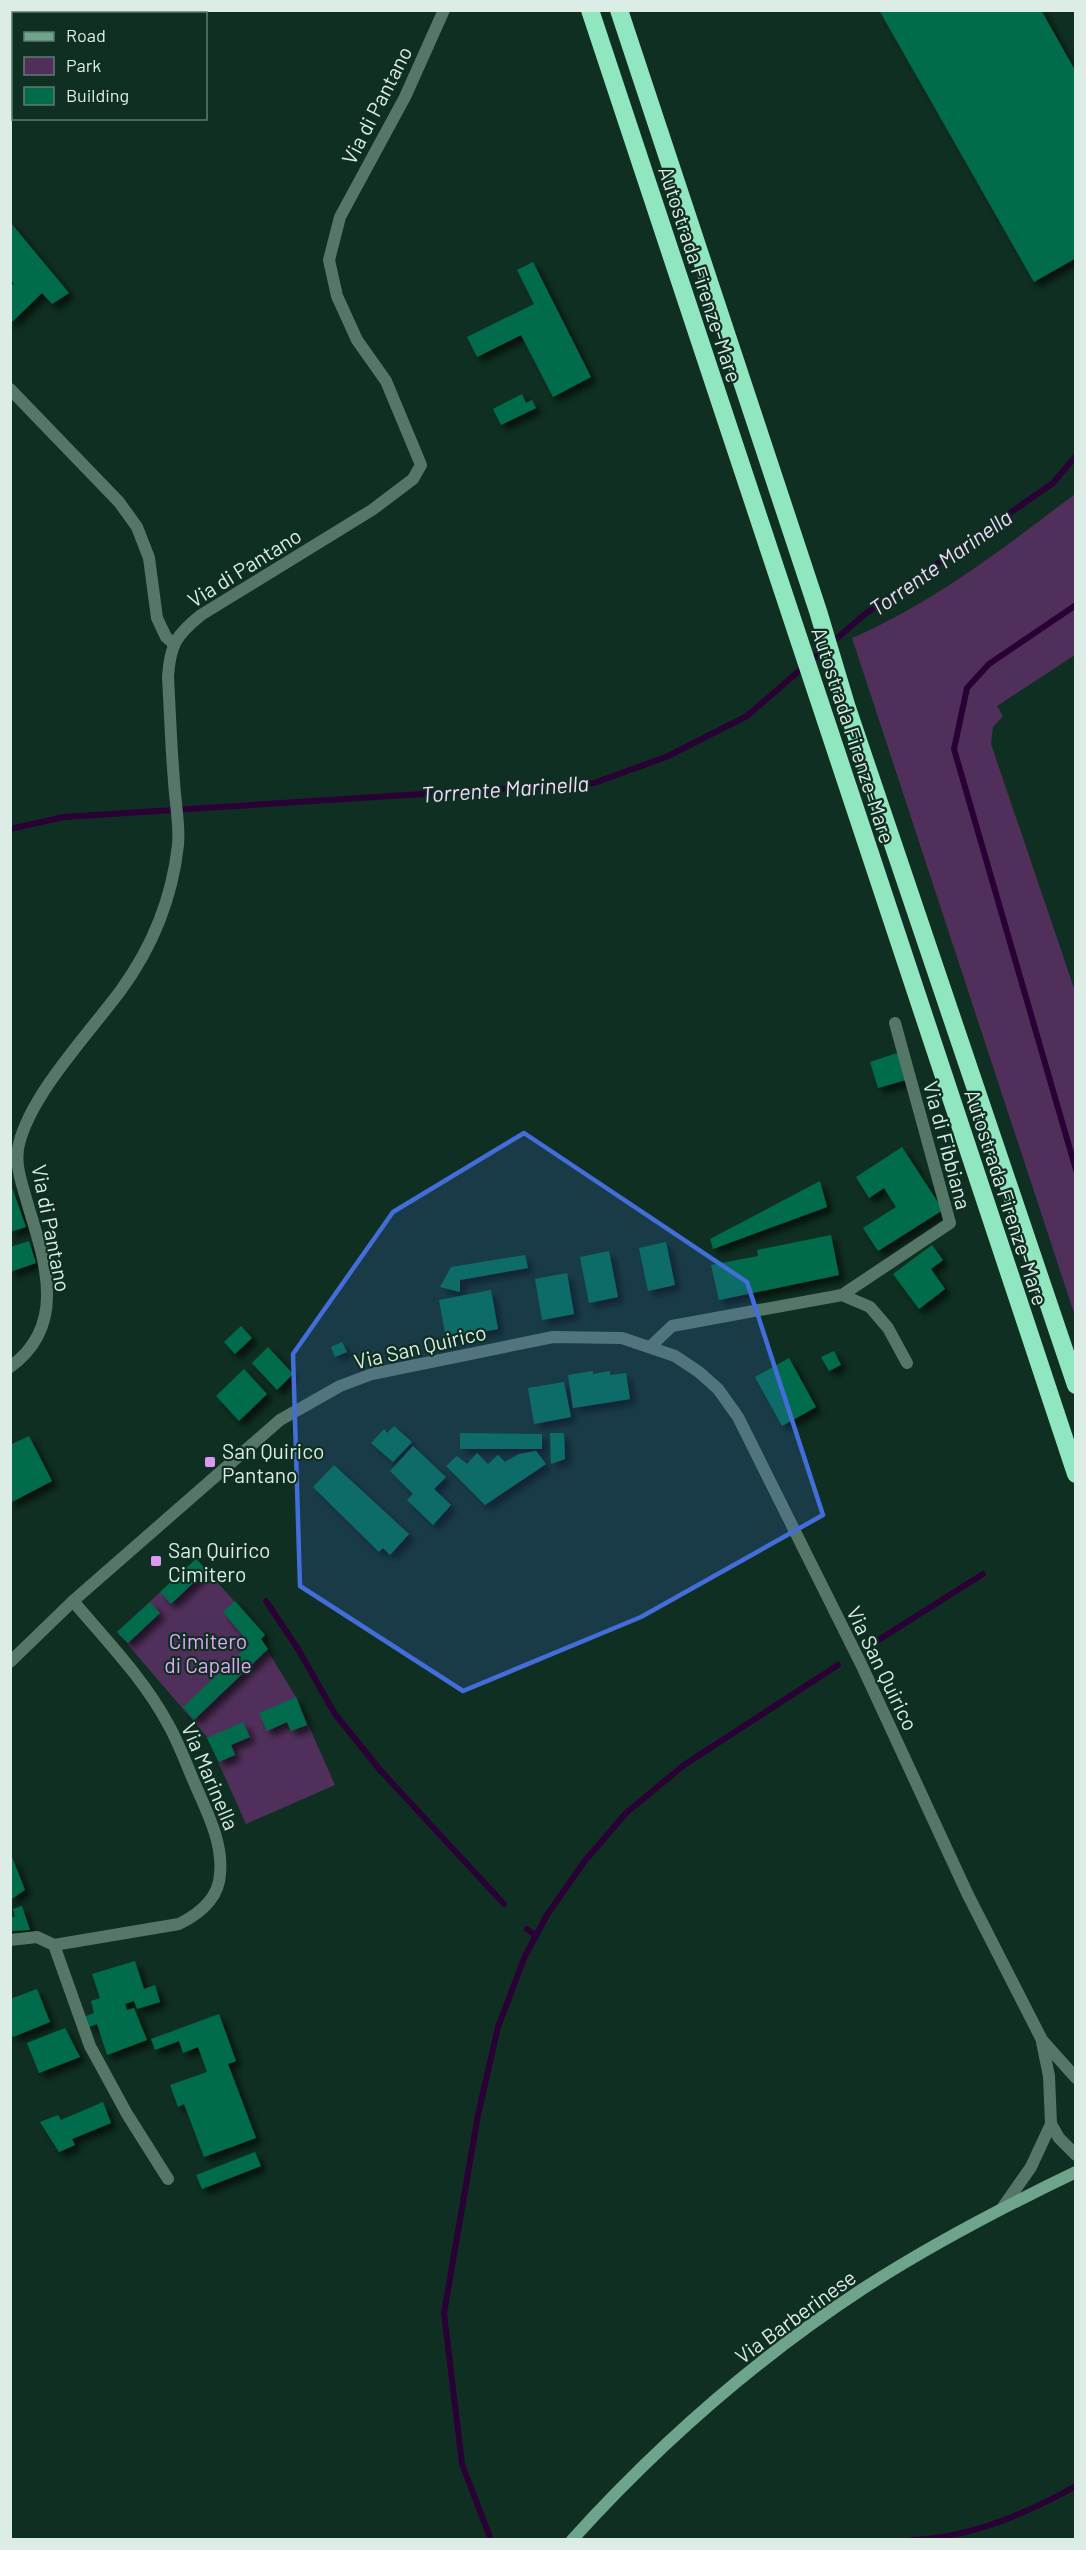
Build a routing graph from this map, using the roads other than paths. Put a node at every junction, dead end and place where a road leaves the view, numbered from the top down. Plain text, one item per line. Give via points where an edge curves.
1 (444, 10) edge
2 (590, 10) edge
3 (619, 10) edge
4 (10, 389) edge
5 (173, 643) junction
6 (895, 1023) dead end
7 (842, 1295) junction
8 (651, 1346) junction
9 (907, 1363) dead end
10 (10, 1367) edge
11 (1076, 1385) edge
12 (1076, 1474) edge
13 (73, 1601) junction
14 (10, 1662) edge
15 (10, 1940) edge
16 (54, 1945) junction
17 (1042, 2040) junction
18 (1076, 2078) edge
19 (1051, 2124) junction
20 (1076, 2155) edge
21 (1076, 2172) edge
22 (168, 2179) dead end
23 (1002, 2207) junction
24 (572, 2540) edge

1 - 5 street, Via di Pantano via 405,97 340,217 329,260 337,296 357,340 386,381 418,455 418,473 372,510 201,615
2 - 12 highway, Autostrada Firenze-Mare
3 - 11 highway, Autostrada Firenze-Mare
4 - 5 street via 119,502 137,527 148,558 157,618
5 - 10 street, Via di Pantano via 168,677 178,842 172,880 163,916 148,948 38,1102 18,1146 18,1170 48,1288 46,1320 38,1339
6 - 7 street, Via di Fibbiana via 950,1223
7 - 8 street via 672,1326
7 - 9 street via 870,1307 888,1328
8 - 13 street, Via San Quirico via 622,1338 553,1337 372,1374 340,1386 280,1420
8 - 17 street, Via San Quirico via 699,1372 738,1417
13 - 14 street, Via San Quirico
13 - 16 street, Via Marinella via 134,1674 168,1724 206,1808 220,1850 220,1876 210,1900 198,1915 180,1924
15 - 16 street, Via Marinella via 38,1937
16 - 22 street via 90,2046
17 - 18 street, Via San Quirico
17 - 19 street, Via San Quirico via 1049,2076
19 - 20 street
19 - 23 street, Via San Quirico via 1031,2167
21 - 23 main road, Via Barberinese
23 - 24 main road, Via Barberinese via 864,2289 771,2354 641,2469

